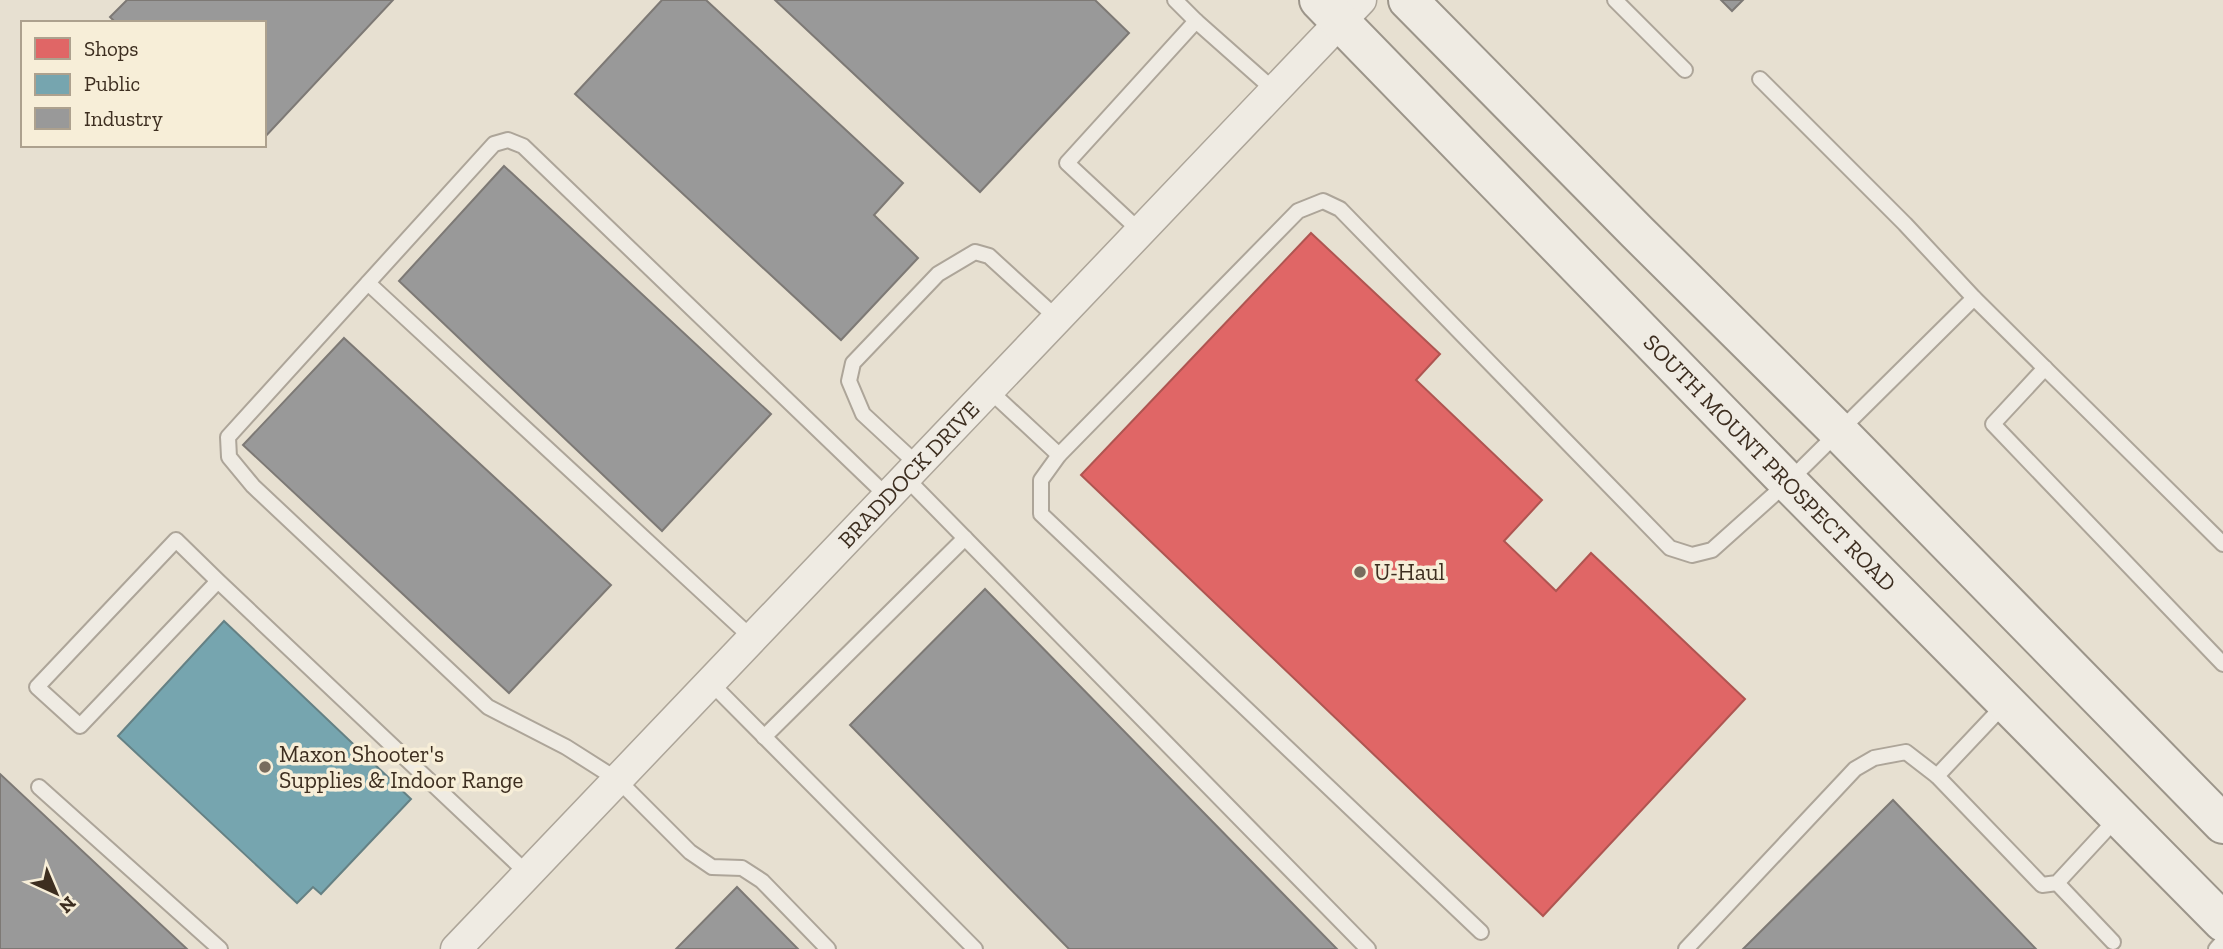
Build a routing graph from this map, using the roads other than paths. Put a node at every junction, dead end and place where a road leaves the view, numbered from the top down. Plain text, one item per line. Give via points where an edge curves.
1 (1175, 0) edge
2 (1408, 0) edge
3 (1615, 0) edge
4 (1340, 7) edge
5 (1196, 21) junction
6 (1685, 70) dead end
7 (1760, 79) dead end
8 (1275, 91) junction
9 (1141, 232) junction
10 (368, 283) junction
11 (1974, 298) junction
12 (1058, 319) junction
13 (2045, 368) junction
14 (989, 390) junction
15 (1838, 431) junction
16 (1059, 455) junction
17 (904, 480) junction
18 (1788, 482) junction
19 (965, 538) junction
20 (2223, 544) edge
21 (218, 581) junction
22 (752, 638) junction
23 (2223, 664) edge
24 (710, 682) junction
25 (2007, 702) junction
26 (764, 737) junction
27 (1937, 776) junction
28 (618, 780) junction
29 (39, 787) dead end
30 (2119, 816) junction
31 (2223, 824) edge
32 (528, 874) junction
33 (2057, 883) junction
34 (2223, 922) edge
35 (1480, 932) dead end
36 (2113, 942) dead end
37 (2223, 942) edge
38 (220, 949) edge
39 (456, 949) edge
40 (828, 949) edge
41 (975, 949) edge
42 (1368, 949) edge
43 (1686, 949) edge
44 (2216, 949) edge

1 - 5 lane
2 - 15 main road
3 - 6 lane
4 - 8 street, BRADDOCK DRIVE
4 - 18 main road, SOUTH MOUNT PROSPECT ROAD
5 - 8 lane
5 - 9 lane via 1067,163
7 - 11 lane
8 - 9 street, BRADDOCK DRIVE
9 - 12 street, BRADDOCK DRIVE
10 - 17 lane via 494,144 508,140 523,146 830,442
10 - 22 lane
10 - 28 lane via 228,437 229,457 253,486 488,707
11 - 13 lane
11 - 15 lane
12 - 14 street, BRADDOCK DRIVE
12 - 17 lane via 989,256 975,252 938,274 853,363 849,381 863,414
13 - 20 lane
13 - 23 lane via 1993,424
14 - 16 lane
14 - 17 street, BRADDOCK DRIVE
15 - 18 lane
15 - 31 main road
16 - 18 lane via 1298,211 1323,201 1340,209 1670,548 1692,555 1712,550
16 - 35 lane via 1041,480 1041,513
17 - 19 lane
17 - 22 street, BRADDOCK DRIVE
18 - 25 main road, SOUTH MOUNT PROSPECT ROAD
19 - 26 lane
19 - 42 lane
21 - 21 lane via 176,540 37,687 80,726
21 - 32 lane
22 - 24 street, BRADDOCK DRIVE
24 - 26 lane
24 - 28 street, BRADDOCK DRIVE
25 - 27 lane
25 - 30 main road, SOUTH MOUNT PROSPECT ROAD
26 - 41 lane
27 - 33 lane via 2042,885
27 - 43 lane via 1906,752 1874,758 1855,769
28 - 32 street, BRADDOCK DRIVE
28 - 40 lane via 690,852 712,867 741,868 762,881
29 - 38 lane
30 - 33 lane
30 - 34 main road, SOUTH MOUNT PROSPECT ROAD
32 - 39 street, BRADDOCK DRIVE
33 - 36 lane
37 - 44 lane

